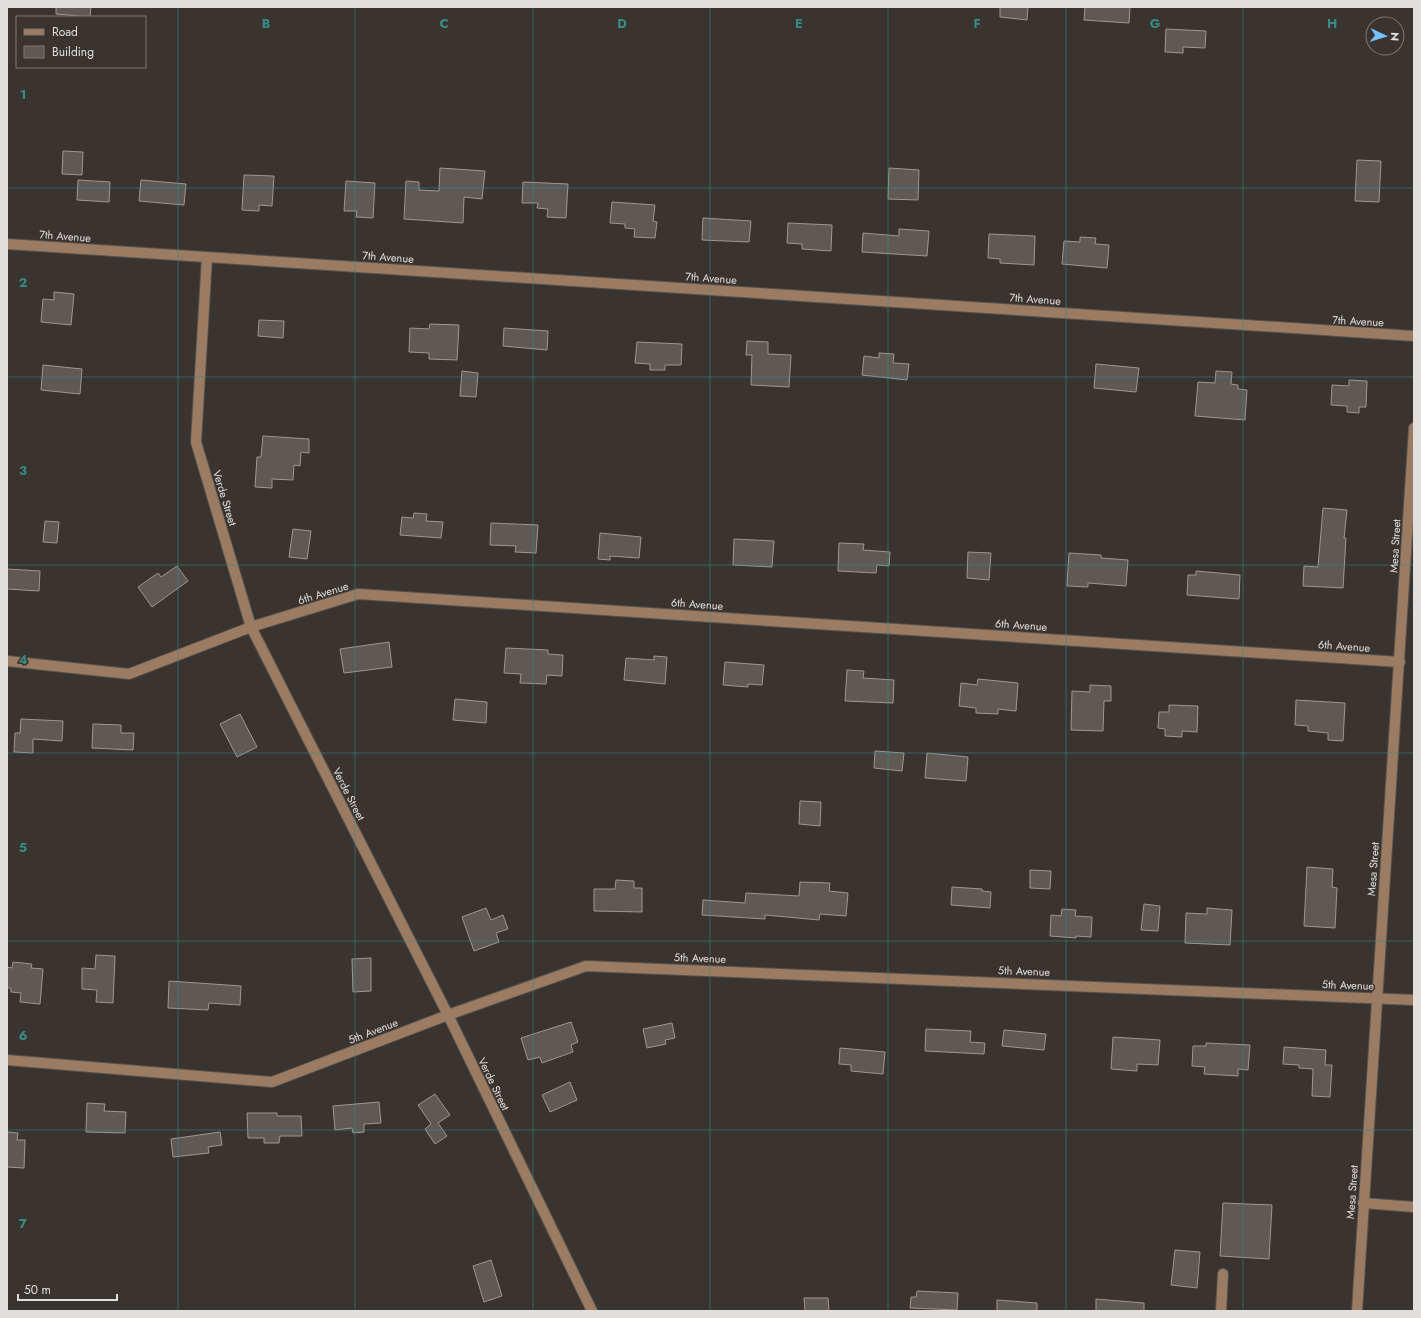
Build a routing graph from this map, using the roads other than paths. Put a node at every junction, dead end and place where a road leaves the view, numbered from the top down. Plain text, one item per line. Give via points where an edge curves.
1 (7, 244) edge
2 (208, 258) junction
3 (1414, 336) edge
4 (1414, 428) edge
5 (251, 628) junction
6 (7, 661) edge
7 (1400, 662) junction
8 (1376, 998) junction
9 (1414, 1000) edge
10 (448, 1015) junction
11 (7, 1060) edge
12 (1363, 1203) junction
13 (1414, 1207) edge
14 (1223, 1274) dead end
15 (592, 1311) edge
16 (1222, 1311) edge
17 (1357, 1311) edge

1 - 2 street, 7th Avenue
2 - 3 street, 7th Avenue
2 - 5 street, Verde Street via 196,442
4 - 7 street, Mesa Street
5 - 6 street, 6th Avenue via 129,674
5 - 7 street, 6th Avenue via 358,594
5 - 10 street, Verde Street
7 - 8 street, Mesa Street
8 - 9 street, 5th Avenue
8 - 10 street, 5th Avenue via 586,966
8 - 12 street, Mesa Street
10 - 11 street, 5th Avenue via 272,1082
10 - 15 street, Verde Street
12 - 13 street
12 - 17 street, Mesa Street
14 - 16 street

